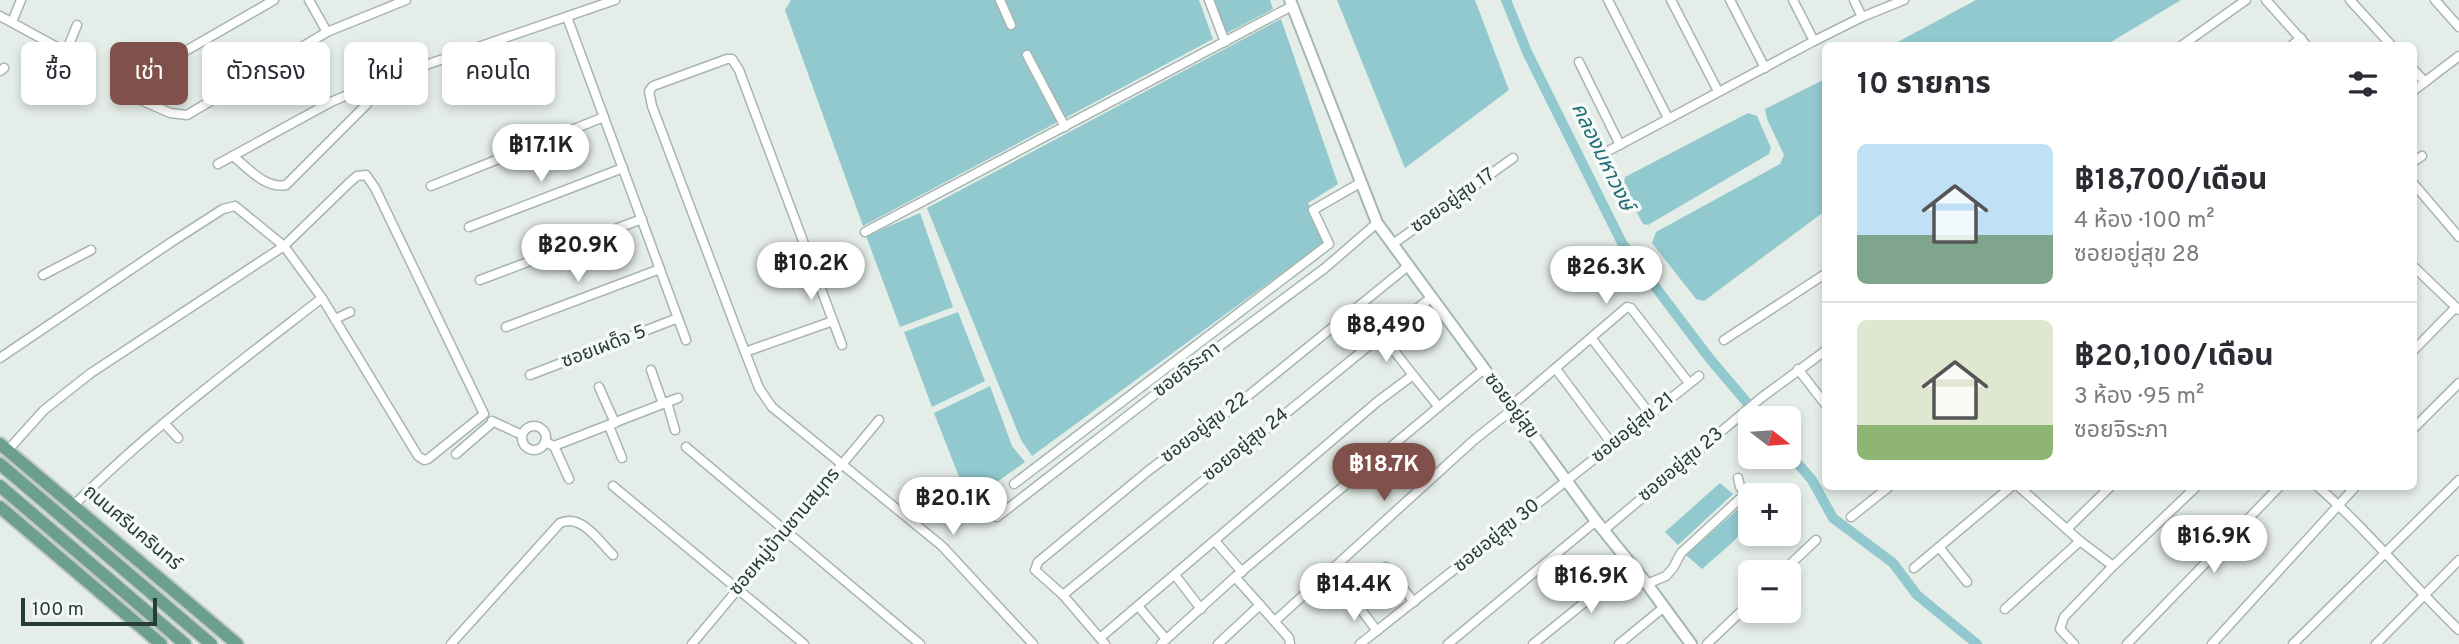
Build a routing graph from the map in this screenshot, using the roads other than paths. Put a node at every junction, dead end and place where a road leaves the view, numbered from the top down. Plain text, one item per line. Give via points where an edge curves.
1 (21, 0) edge
2 (274, 0) edge
3 (309, 0) edge
4 (406, 0) edge
5 (615, 0) edge
6 (1000, 0) edge
7 (1209, 0) edge
8 (1608, 0) edge
9 (1671, 0) edge
10 (1730, 0) edge
11 (1793, 0) edge
12 (1854, 0) edge
13 (1904, 0) edge
14 (2246, 0) edge
15 (2266, 0) edge
16 (2350, 0) edge
17 (2434, 0) edge
18 (1291, 3) edge
19 (0, 16) edge
20 (567, 17) junction
21 (1862, 17) junction
22 (12, 22) junction
23 (77, 25) dead end
24 (1011, 25) dead end
25 (2459, 27) edge
26 (327, 32) junction
27 (1814, 41) junction
28 (1225, 42) junction
29 (2187, 42) edge
30 (2304, 42) edge
31 (2388, 42) edge
32 (1027, 55) dead end
33 (2459, 56) edge
34 (1579, 62) dead end
35 (428, 64) edge
36 (1765, 68) junction
37 (2417, 73) edge
38 (2425, 82) junction
39 (2417, 88) edge
40 (1718, 91) junction
41 (344, 96) edge
42 (366, 105) edge
43 (604, 117) junction
44 (1668, 118) junction
45 (1065, 127) junction
46 (1619, 145) junction
47 (1610, 150) dead end
48 (233, 156) junction
49 (2422, 156) dead end
50 (1513, 159) dead end
51 (2417, 160) edge
52 (218, 164) dead end
53 (623, 168) junction
54 (1360, 183) junction
55 (431, 186) dead end
56 (2417, 188) edge
57 (642, 219) junction
58 (1377, 223) junction
59 (469, 227) dead end
60 (865, 232) dead end
61 (2459, 237) edge
62 (1393, 244) junction
63 (284, 246) junction
64 (91, 250) dead end
65 (1408, 266) junction
66 (660, 269) junction
67 (2417, 270) edge
68 (2421, 274) junction
69 (43, 275) dead end
70 (1822, 276) edge
71 (2417, 278) edge
72 (480, 280) dead end
73 (322, 298) junction
74 (1431, 298) junction
75 (2457, 308) edge
76 (350, 312) dead end
77 (678, 318) junction
78 (335, 319) junction
79 (833, 321) junction
80 (506, 327) dead end
81 (1382, 335) junction
82 (1592, 339) junction
83 (686, 340) dead end
84 (1724, 340) dead end
85 (842, 345) dead end
86 (2417, 347) edge
87 (745, 352) junction
88 (1822, 353) edge
89 (0, 358) edge
90 (1484, 369) junction
91 (1556, 369) junction
92 (1798, 369) junction
93 (651, 370) dead end
94 (530, 375) dead end
95 (1413, 375) junction
96 (1699, 376) dead end
97 (1689, 383) junction
98 (2459, 383) edge
99 (599, 387) dead end
100 (678, 398) dead end
101 (1822, 400) edge
102 (665, 403) junction
103 (1438, 406) junction
104 (1512, 407) junction
105 (484, 414) junction
106 (1650, 414) junction
107 (879, 421) dead end
108 (494, 422) junction
109 (164, 423) junction
110 (612, 424) junction
111 (2417, 425) edge
112 (675, 430) dead end
113 (522, 435) junction
114 (178, 438) dead end
115 (545, 442) junction
116 (1612, 444) junction
117 (554, 446) junction
118 (4, 447) edge
119 (686, 447) dead end
120 (456, 454) dead end
121 (622, 458) dead end
122 (0, 464) edge
123 (843, 464) junction
124 (1738, 478) dead end
125 (569, 479) dead end
126 (2459, 480) edge
127 (1568, 481) junction
128 (1741, 483) edge
129 (1014, 484) dead end
130 (0, 486) edge
131 (613, 486) dead end
132 (1885, 490) edge
133 (2007, 490) edge
134 (2023, 490) edge
135 (2107, 490) edge
136 (2193, 490) edge
137 (2276, 490) edge
138 (2321, 490) edge
139 (2352, 490) edge
140 (1738, 504) edge
141 (74, 505) junction
142 (2338, 505) junction
143 (0, 507) edge
144 (997, 517) dead end
145 (1851, 517) dead end
146 (1600, 525) junction
147 (2067, 529) junction
148 (787, 530) junction
149 (1816, 540) dead end
150 (1215, 541) junction
151 (2080, 541) junction
152 (1939, 547) junction
153 (2385, 553) junction
154 (613, 555) dead end
155 (1795, 560) edge
156 (2459, 560) edge
157 (1631, 565) junction
158 (2113, 566) junction
159 (1386, 567) dead end
160 (1914, 568) dead end
161 (1238, 574) junction
162 (1175, 575) junction
163 (1967, 582) dead end
164 (1647, 584) junction
165 (737, 590) junction
166 (1063, 595) junction
167 (2423, 596) junction
168 (1353, 599) dead end
169 (1414, 602) junction
170 (1260, 605) junction
171 (1138, 606) junction
172 (1664, 608) junction
173 (1201, 609) junction
174 (2004, 609) dead end
175 (1738, 614) edge
176 (1275, 621) junction
177 (2459, 630) edge
178 (1377, 631) junction
179 (1102, 641) edge
180 (1163, 642) edge
181 (161, 644) edge
182 (184, 644) edge
183 (211, 644) edge
184 (237, 644) edge
185 (451, 644) edge
186 (692, 644) edge
187 (804, 644) edge
188 (920, 644) edge
189 (1033, 644) edge
190 (1218, 644) edge
191 (1290, 644) edge
192 (1360, 644) edge
193 (1448, 644) edge
194 (1534, 644) edge
195 (1619, 644) edge
196 (1691, 644) edge
197 (1707, 644) edge
198 (2074, 644) edge
199 (2127, 644) edge
200 (2212, 644) edge
201 (2293, 644) edge
202 (2376, 644) edge

1 - 22 street
2 - 26 street via 136,79 129,92 170,113 187,115
3 - 26 street
4 - 26 street
5 - 20 street
6 - 24 street
7 - 28 street
8 - 44 street
9 - 40 street
10 - 36 street
11 - 27 street
12 - 21 street
13 - 21 street
14 - 29 street
15 - 30 street
16 - 31 street
17 - 25 street
18 - 28 street
18 - 54 street, ซอยอยู่สุข
19 - 22 street
20 - 35 street
20 - 43 street
21 - 27 street
22 - 23 street via 66,52
27 - 36 street
28 - 45 street
32 - 45 street
33 - 38 street
34 - 46 street
36 - 40 street
37 - 38 street
38 - 39 street
40 - 44 street
41 - 48 street
42 - 48 street via 286,185 267,183
43 - 53 street
43 - 55 street
44 - 46 street
45 - 60 street
46 - 47 street
48 - 52 street
49 - 51 street
50 - 62 street, ซอยอยู่สุข 17
53 - 57 street
53 - 59 street
54 - 58 street, ซอยอยู่สุข
54 - 129 street via 1313,209 1329,244
56 - 61 street
57 - 66 street
57 - 72 street
58 - 62 street, ซอยอยู่สุข
58 - 144 street, ซอยจิระภา via 1325,268
62 - 65 street, ซอยอยู่สุข
63 - 73 street
63 - 89 street via 242,210 229,206
63 - 105 street via 357,176 366,175
63 - 118 street via 90,373
64 - 69 street
65 - 74 street, ซอยอยู่สุข
65 - 166 street, ซอยอยู่สุข 22 via 1038,562 1035,570
66 - 77 street
66 - 80 street
67 - 68 street
68 - 71 street
68 - 75 street
70 - 84 street
73 - 78 street
73 - 109 street
74 - 81 street, ซอยอยู่สุข 24
74 - 90 street, ซอยอยู่สุข
75 - 86 street
76 - 78 street
77 - 83 street
77 - 94 street, ซอยเผด็จ 5
78 - 105 street via 424,460
79 - 85 street
79 - 87 street
79 - 87 street via 738,70 732,59 716,62 653,86 649,96
81 - 95 street
81 - 166 street, ซอยอยู่สุข 24
82 - 91 street
82 - 97 street via 1630,308
82 - 106 street
87 - 123 street via 765,399
88 - 92 street, ซอยอยู่สุข 23
90 - 103 street
90 - 104 street, ซอยอยู่สุข
91 - 104 street
91 - 116 street
92 - 101 street
92 - 146 street, ซอยอยู่สุข 23
93 - 102 street
95 - 103 street
95 - 150 street
96 - 97 street, ซอยอยู่สุข 21
97 - 106 street, ซอยอยู่สุข 21
98 - 111 street
99 - 110 street
100 - 102 street
102 - 110 street
102 - 112 street
103 - 161 street
104 - 127 street, ซอยอยู่สุข
104 - 176 street
105 - 108 street
106 - 116 street, ซอยอยู่สุข 21
107 - 123 street, ซอยหมู่บ้านชานสมุทร
108 - 113 street
108 - 120 street
109 - 114 street
109 - 141 street
110 - 117 street
110 - 121 street
113 - 115 street via 528,449 538,450
113 - 115 street via 529,427 540,427
115 - 117 street
116 - 127 street, ซอยอยู่สุข 21
117 - 125 street
118 - 141 main road, ถนนศรีนครินทร์
119 - 148 street
122 - 183 main road, ถนนศรีนครินทร์
123 - 148 street, ซอยหมู่บ้านชานสมุทร
123 - 189 street via 942,546
124 - 128 street
126 - 153 street
127 - 146 street, ซอยอยู่สุข
127 - 169 street, ซอยอยู่สุข 30
130 - 182 main road
131 - 165 street
132 - 145 street
133 - 152 street
134 - 147 street
135 - 147 street
136 - 158 street
137 - 199 street
138 - 142 street
139 - 142 street
140 - 164 street via 1681,553 1666,576
141 - 184 main road, ถนนศรีนครินทร์
142 - 153 street
142 - 200 street
143 - 181 main road
146 - 157 street, ซอยอยู่สุข
146 - 193 street, ซอยอยู่สุข 23
147 - 151 street
148 - 165 street, ซอยหมู่บ้านชานสมุทร
148 - 188 street
149 - 155 street
150 - 161 street
150 - 162 street
151 - 158 street
151 - 174 street
152 - 160 street
152 - 163 street
153 - 167 street
153 - 201 street
154 - 185 street via 578,521 560,523
156 - 167 street
157 - 164 street, ซอยอยู่สุข
157 - 194 street
158 - 198 street via 2064,617 2060,629
159 - 169 street
161 - 170 street
161 - 173 street
162 - 171 street
162 - 173 street
164 - 172 street, ซอยอยู่สุข
165 - 186 street, ซอยหมู่บ้านชานสมุทร
165 - 187 street
166 - 179 street
167 - 177 street
167 - 202 street
168 - 178 street
169 - 178 street, ซอยอยู่สุข 30
170 - 176 street
170 - 190 street
171 - 179 street
171 - 180 street
172 - 195 street
172 - 196 street, ซอยอยู่สุข
173 - 180 street
175 - 197 street
176 - 191 street
178 - 192 street, ซอยอยู่สุข 30

